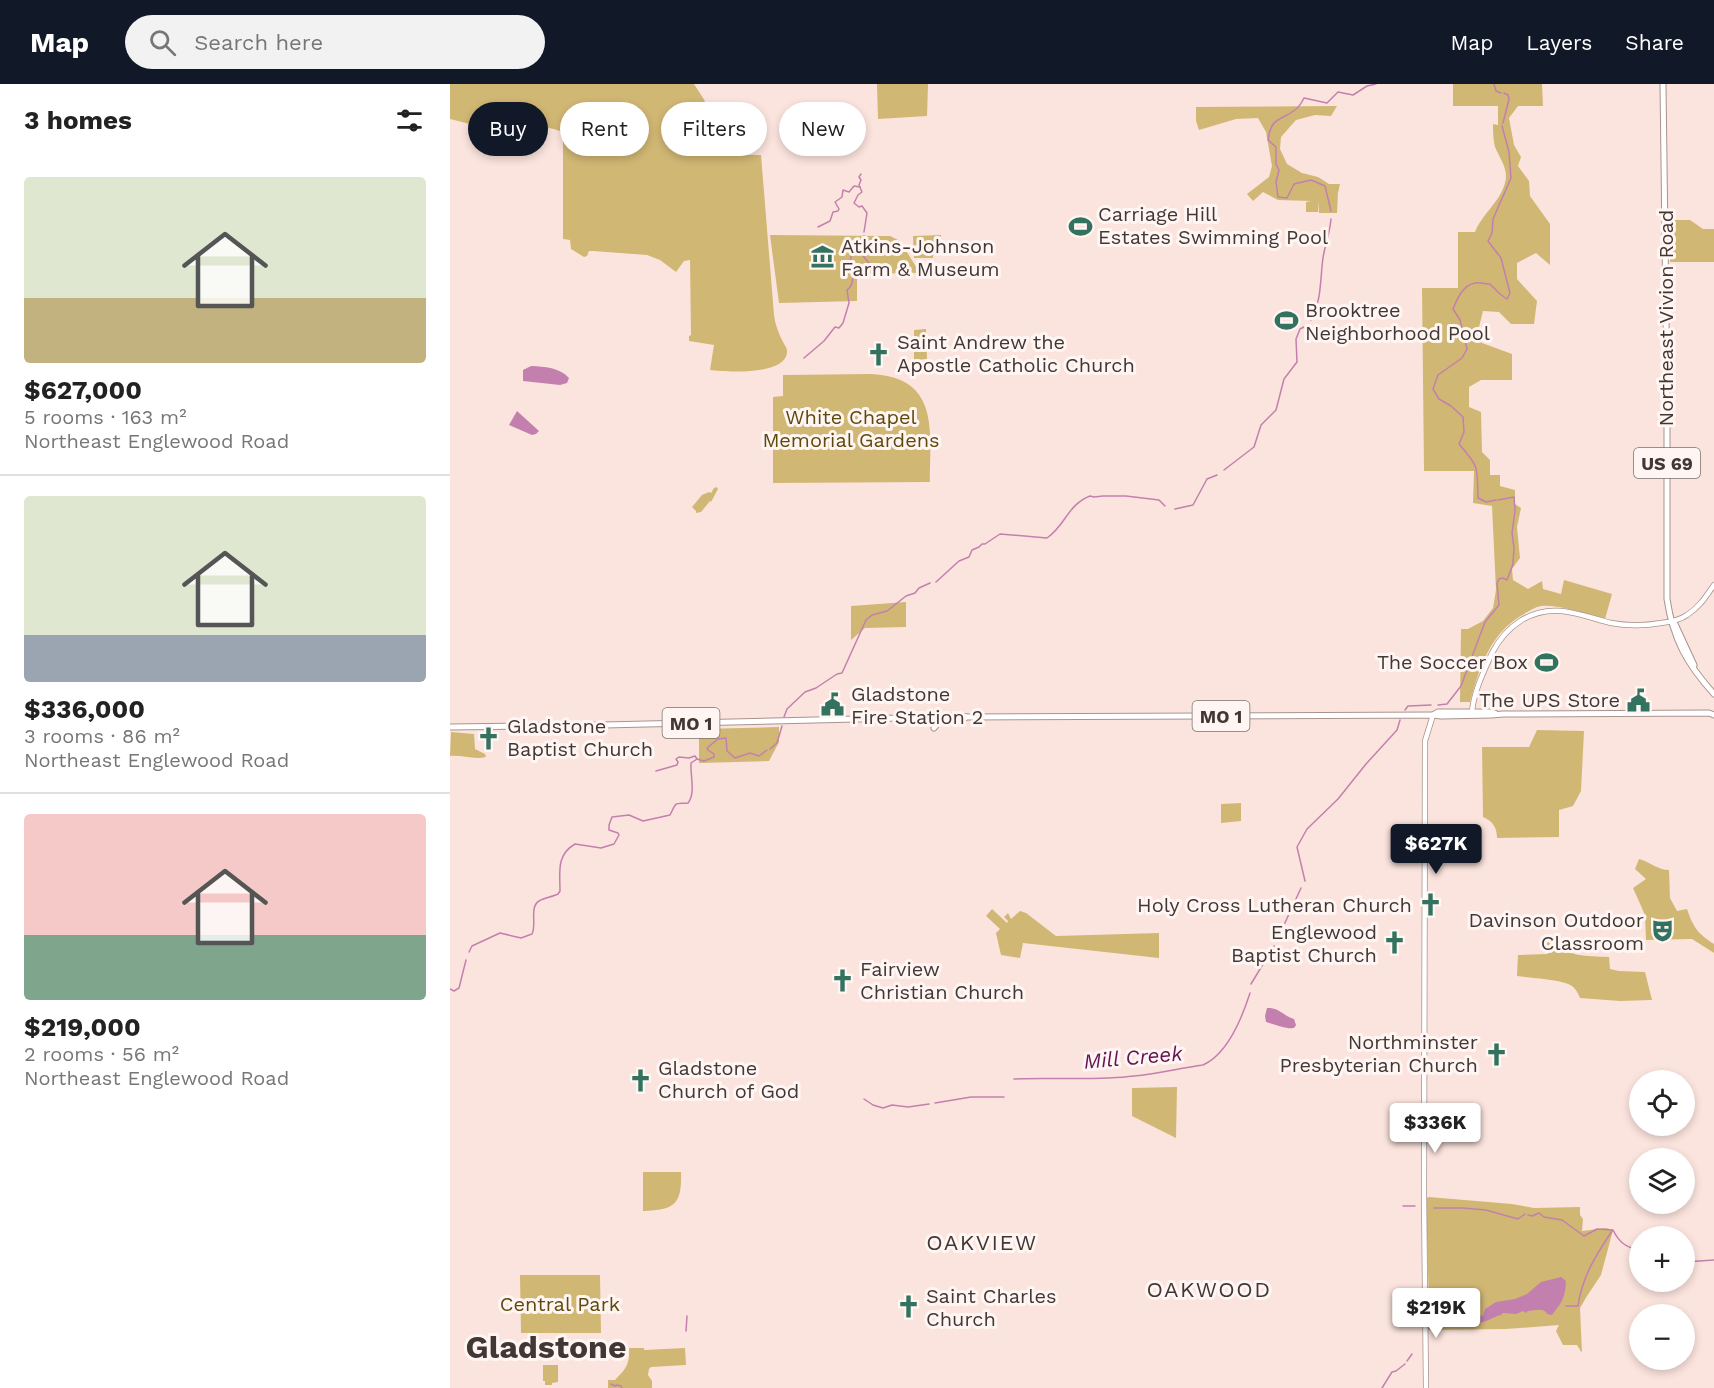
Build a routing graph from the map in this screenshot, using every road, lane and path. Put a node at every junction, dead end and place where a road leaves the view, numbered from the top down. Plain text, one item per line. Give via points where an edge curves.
1 (1664, 84) edge
2 (1714, 585) edge
3 (1672, 620) junction
4 (1714, 692) edge
5 (1713, 713) edge
6 (1472, 714) junction
7 (1433, 715) junction
8 (1441, 716) junction
9 (966, 717) junction
10 (898, 718) junction
11 (934, 718) junction
12 (921, 720) junction
13 (946, 720) junction
14 (1430, 722) junction
15 (451, 726) edge
16 (1426, 1388) edge

1 - 3 main road, Northeast Vivion Road / US 69 via 1667,599
2 - 3 main road via 1686,614
3 - 4 main road, Northeast Vivion Road / US 69 via 1687,660
3 - 6 main road via 1636,625 1561,611 1527,617 1512,626 1497,643 1479,684
5 - 6 main road, MO 1
6 - 7 main road, MO 1
6 - 8 main road, MO 1
7 - 8 main road, MO 1
7 - 9 main road, MO 1
7 - 14 main road
8 - 14 main road
9 - 11 main road, MO 1
9 - 13 main road, MO 1
10 - 11 main road, MO 1
10 - 12 main road, MO 1
10 - 15 main road, MO 1
11 - 12 main road, MO 1
11 - 13 main road, MO 1
12 - 13 main road via 933,727
14 - 16 main road via 1425,748

